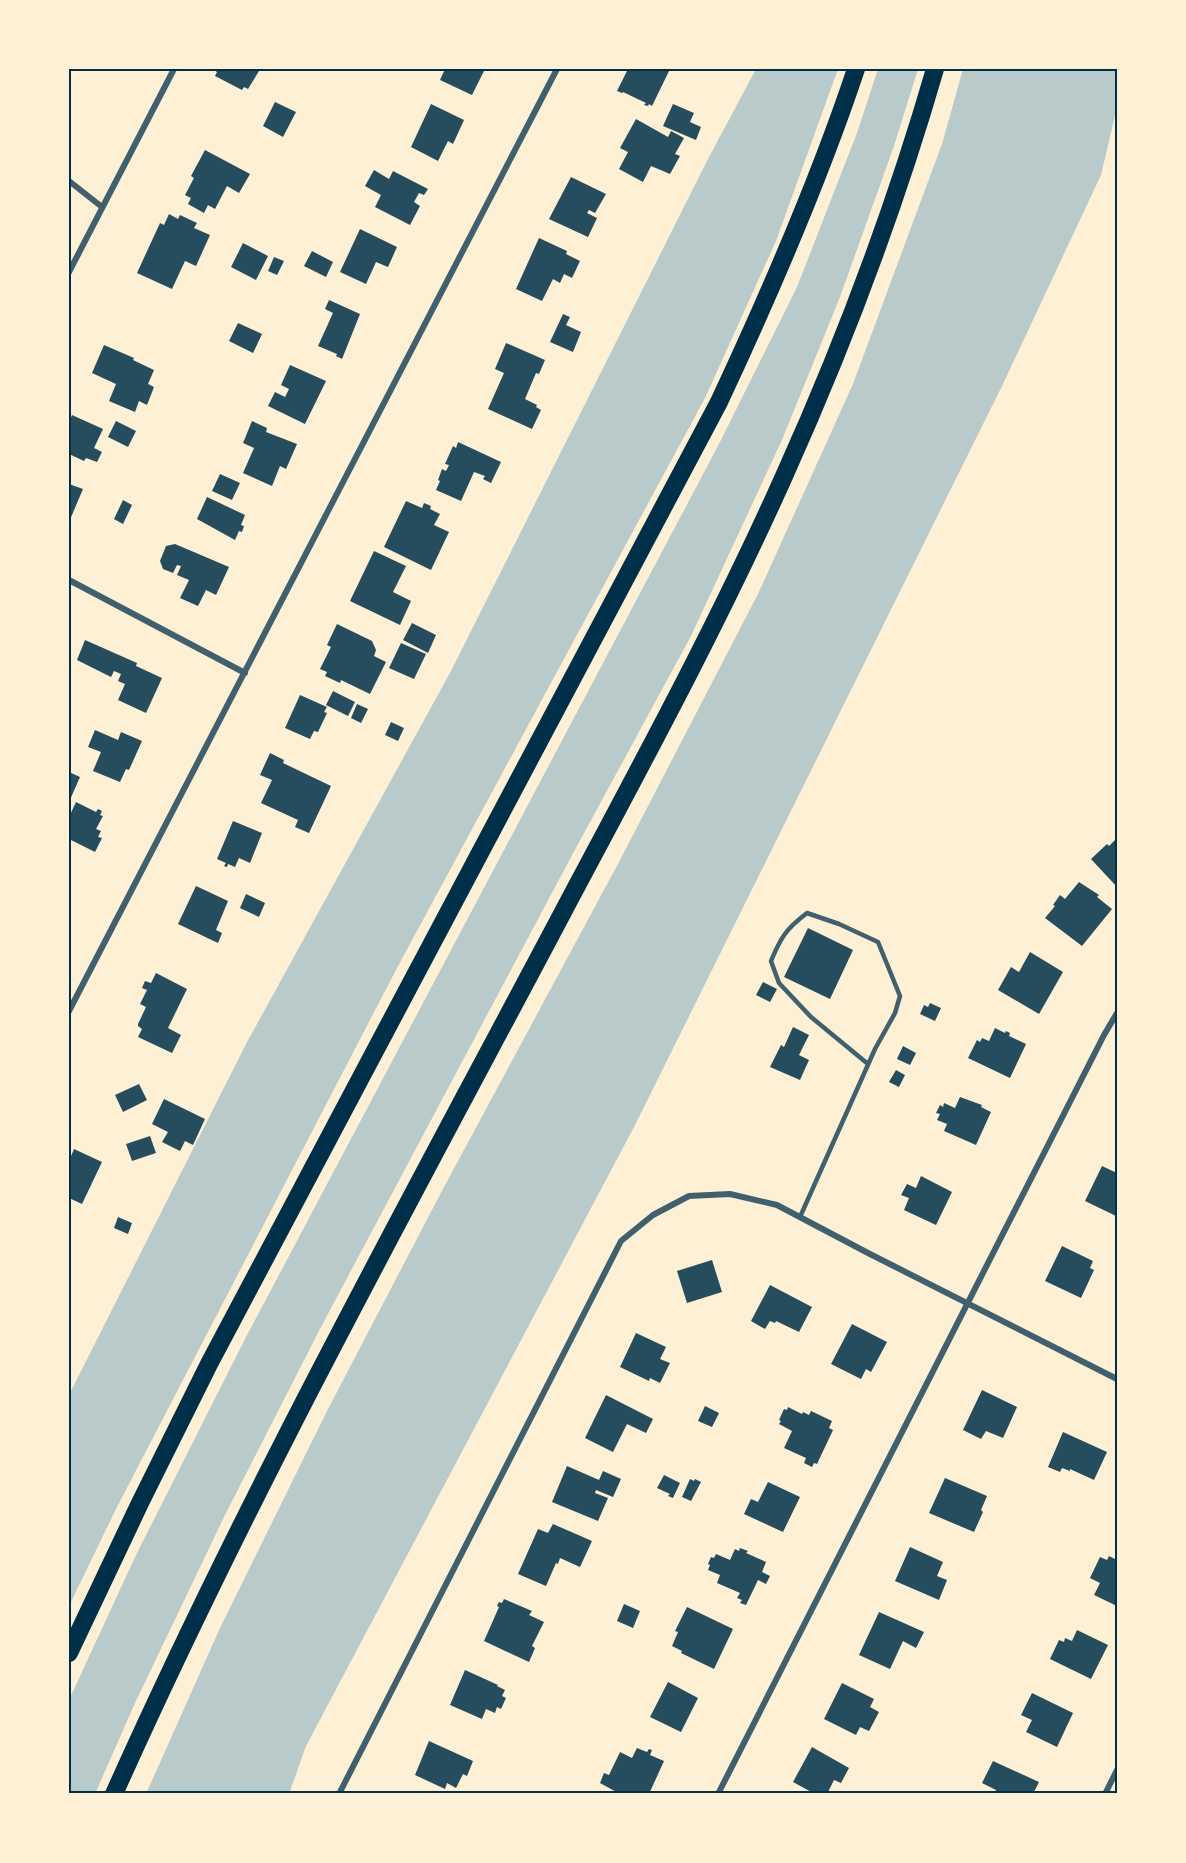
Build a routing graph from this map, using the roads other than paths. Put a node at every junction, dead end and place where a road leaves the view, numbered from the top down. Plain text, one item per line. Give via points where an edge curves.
1 (174, 69) edge
2 (557, 69) edge
3 (856, 69) edge
4 (936, 69) edge
5 (69, 181) edge
6 (102, 207) junction
7 (69, 272) edge
8 (69, 580) edge
9 (245, 673) junction
10 (69, 1011) edge
11 (1117, 1013) edge
12 (868, 1064) junction
13 (800, 1217) junction
14 (968, 1303) junction
15 (1117, 1379) edge
16 (69, 1653) edge
17 (1117, 1770) edge
18 (114, 1794) edge
19 (339, 1794) edge
20 (718, 1794) edge
21 (1105, 1794) edge

1 - 6 street
2 - 9 street
3 - 16 highway via 791,242 719,402 209,1364
4 - 18 highway via 852,315 740,572 290,1426
5 - 6 street
6 - 7 street
8 - 9 street
9 - 10 street
11 - 14 street
12 - 12 lane via 900,996 890,970 878,942 807,913 781,938 771,961 778,983 811,1017
12 - 13 lane
13 - 14 street
13 - 19 street via 777,1205 730,1194 689,1196 653,1215 621,1241
14 - 15 street
14 - 20 street
17 - 21 street

